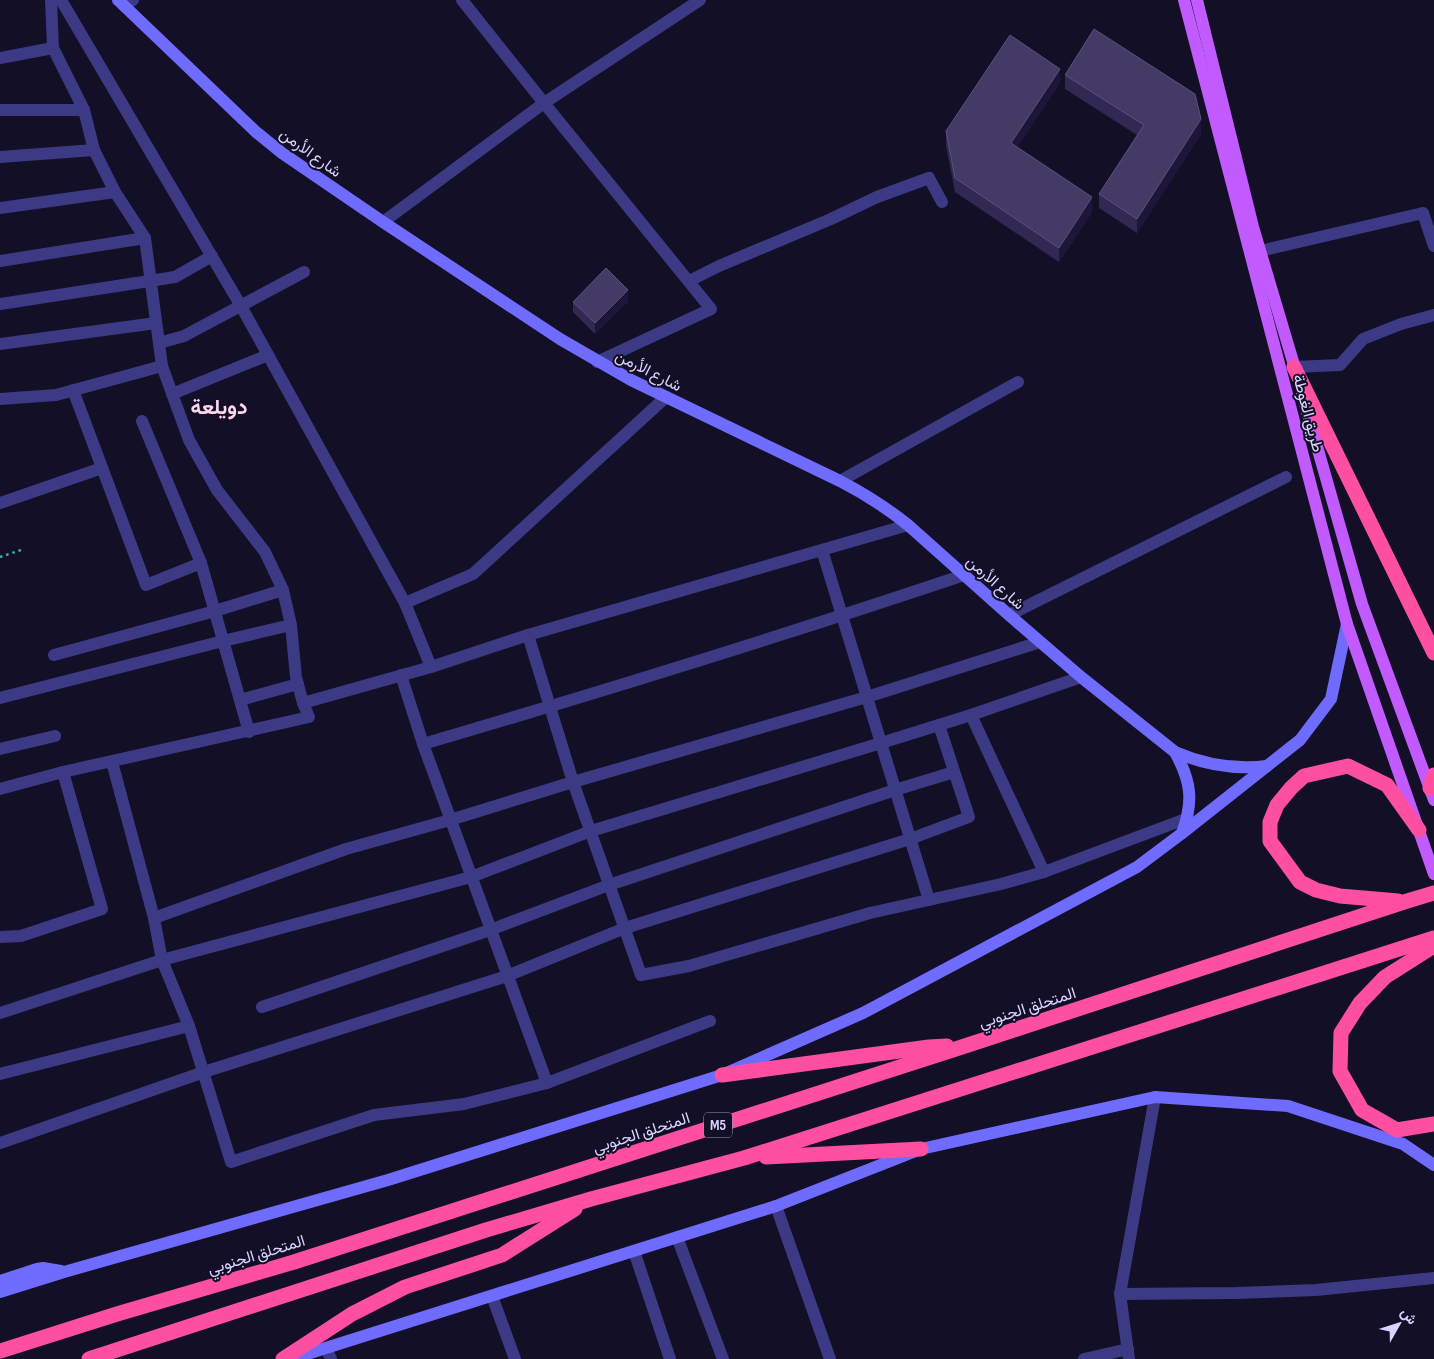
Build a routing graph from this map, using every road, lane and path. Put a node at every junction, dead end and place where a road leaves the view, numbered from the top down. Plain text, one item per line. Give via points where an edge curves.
1 (51, 0) edge
2 (61, 0) edge
3 (462, 0) edge
4 (700, 0) edge
5 (1184, 0) edge
6 (1198, 0) edge
7 (125, 2) edge
8 (53, 48) junction
9 (0, 58) edge
10 (544, 103) junction
11 (0, 110) edge
12 (84, 110) junction
13 (94, 150) junction
14 (0, 157) edge
15 (115, 192) junction
16 (942, 202) dead end
17 (0, 208) edge
18 (384, 222) junction
19 (145, 238) junction
20 (1434, 246) edge
21 (1260, 251) junction
22 (212, 256) junction
23 (0, 261) edge
24 (304, 272) dead end
25 (151, 281) junction
26 (688, 281) junction
27 (0, 304) edge
28 (241, 306) junction
29 (1433, 313) edge
30 (156, 323) junction
31 (159, 343) junction
32 (0, 344) edge
33 (268, 355) junction
34 (597, 362) junction
35 (162, 366) junction
36 (1294, 367) junction
37 (1018, 382) dead end
38 (74, 390) junction
39 (172, 394) junction
40 (666, 397) junction
41 (0, 399) edge
42 (142, 421) dead end
43 (102, 468) junction
44 (1286, 477) dead end
45 (840, 481) junction
46 (0, 503) edge
47 (908, 526) junction
48 (21, 550) dead end
49 (822, 550) junction
50 (0, 558) edge
51 (201, 563) junction
52 (964, 575) junction
53 (283, 590) junction
54 (405, 603) junction
55 (215, 611) junction
56 (1009, 615) junction
57 (842, 616) junction
58 (1347, 624) junction
59 (291, 625) junction
60 (528, 635) junction
61 (223, 641) junction
62 (1040, 642) junction
63 (1434, 653) edge
64 (54, 655) dead end
65 (431, 667) junction
66 (400, 675) junction
67 (1081, 677) junction
68 (298, 684) junction
69 (867, 697) junction
70 (0, 698) edge
71 (240, 700) junction
72 (303, 703) junction
73 (550, 706) junction
74 (971, 715) junction
75 (939, 725) junction
76 (248, 732) junction
77 (55, 736) dead end
78 (881, 743) junction
79 (423, 744) junction
80 (0, 749) edge
81 (1175, 752) junction
82 (112, 762) junction
83 (1267, 766) junction
84 (63, 772) junction
85 (954, 772) junction
86 (573, 782) junction
87 (1432, 788) edge
88 (0, 789) edge
89 (895, 790) junction
90 (1188, 818) junction
91 (450, 820) junction
92 (1419, 830) junction
93 (590, 831) junction
94 (1181, 834) junction
95 (910, 839) junction
96 (1044, 872) junction
97 (1434, 874) edge
98 (472, 877) junction
99 (609, 885) junction
100 (1434, 894) edge
101 (929, 900) junction
102 (1404, 902) junction
103 (154, 918) junction
104 (625, 928) junction
105 (490, 930) junction
106 (0, 937) edge
107 (1434, 938) edge
108 (1434, 946) edge
109 (162, 960) junction
110 (508, 976) junction
111 (262, 1007) dead end
112 (0, 1013) edge
113 (710, 1021) dead end
114 (189, 1026) junction
115 (968, 1045) junction
116 (204, 1072) junction
117 (0, 1074) edge
118 (722, 1075) junction
119 (546, 1083) junction
120 (1154, 1097) junction
121 (1434, 1124) edge
122 (0, 1143) edge
123 (921, 1149) junction
124 (744, 1158) junction
125 (1434, 1166) edge
126 (591, 1199) junction
127 (776, 1206) junction
128 (677, 1238) junction
129 (634, 1251) junction
130 (64, 1272) junction
131 (1434, 1278) edge
132 (0, 1281) edge
133 (0, 1292) edge
134 (1120, 1294) junction
135 (492, 1296) junction
136 (0, 1351) edge
137 (329, 1353) edge
138 (1128, 1354) edge
139 (89, 1359) edge
140 (282, 1359) edge
141 (291, 1359) edge
142 (515, 1359) edge
143 (670, 1359) edge
144 (723, 1359) edge
145 (830, 1359) edge
146 (1084, 1359) edge

1 - 8 street
2 - 22 street
3 - 10 street
4 - 10 street
5 - 58 main road, طريق الغوطة
6 - 21 main road
7 - 18 main road, شارع الأرمن via 256,132
8 - 9 street
8 - 12 street
10 - 18 street
10 - 26 street
11 - 12 street
12 - 13 street
13 - 14 street
13 - 15 street
15 - 17 street
15 - 19 street
16 - 26 street via 929,178 877,197
18 - 34 main road, شارع الأرمن
19 - 23 street
19 - 25 street
20 - 21 street via 1423,213
21 - 36 main road
22 - 25 street via 175,277
22 - 28 street
24 - 28 street
25 - 27 street
25 - 30 street
26 - 34 street via 712,309
28 - 31 street via 184,336
28 - 33 street
29 - 36 street via 1362,339 1340,364
30 - 31 street
30 - 32 street
31 - 35 street
33 - 39 street
33 - 54 street
34 - 40 main road, شارع الأرمن
35 - 38 street
35 - 39 street
36 - 63 highway
36 - 87 main road via 1362,604
37 - 45 street
38 - 41 street via 56,395
38 - 43 street
39 - 53 street via 189,440 217,490 265,552
40 - 45 main road, شارع الأرمن
40 - 54 street via 473,574
42 - 51 street
43 - 46 street
43 - 51 street via 146,585
44 - 56 street
45 - 47 main road, شارع الأرمن via 874,500
47 - 49 street
47 - 52 main road, شارع الأرمن
48 - 50 path
49 - 57 street
49 - 60 street
51 - 55 street
52 - 56 main road, شارع الأرمن
52 - 57 street
53 - 55 street
53 - 59 street
54 - 65 street
55 - 61 street
55 - 64 street
56 - 62 main road, شارع الأرمن
57 - 69 street
57 - 73 street
58 - 83 main road via 1330,699 1300,740
58 - 92 main road, طريق الغوطة
59 - 61 street
59 - 68 street
60 - 65 street
60 - 73 street
61 - 70 street
61 - 71 street
62 - 67 main road, شارع الأرمن
62 - 69 street
65 - 66 street
66 - 72 street
66 - 79 street
67 - 74 street
67 - 81 main road, شارع الأرمن
68 - 71 street
68 - 72 street
69 - 78 street
69 - 86 street
71 - 76 street
72 - 76 street via 309,717
73 - 79 street
73 - 86 street
74 - 75 street
74 - 96 street
75 - 78 street
75 - 85 street
76 - 82 street
77 - 80 street
78 - 89 street
78 - 93 street
79 - 91 street
81 - 83 main road, شارع الأرمن via 1221,766
81 - 90 main road, شارع الأرمن via 1189,784
82 - 84 street
82 - 103 street
83 - 94 main road
84 - 88 street
84 - 106 street via 102,909 21,936
85 - 89 street
85 - 95 street via 969,817
86 - 91 street
86 - 93 street
89 - 95 street
89 - 99 street
90 - 94 main road, شارع الأرمن
90 - 96 street
91 - 98 street
91 - 103 street via 346,849
92 - 97 main road, طريق الغوطة
92 - 102 highway via 1388,786 1348,766 1304,776 1277,805 1270,822 1270,841 1300,882 1340,896
93 - 98 street
93 - 99 street
94 - 118 main road via 1137,867 872,1008
95 - 101 street
95 - 104 street
96 - 101 street
98 - 105 street
98 - 109 street
99 - 104 street
99 - 105 street
100 - 102 highway, المتحلق الجنوبي / M5
101 - 104 street via 870,913 689,966 641,975
102 - 115 highway, المتحلق الجنوبي / M5
103 - 109 street
104 - 110 street
105 - 110 street
105 - 111 street
107 - 124 highway, M5
108 - 121 highway via 1385,977 1360,1004 1341,1033 1340,1071 1362,1110 1397,1130
109 - 112 street
109 - 114 street
110 - 116 street
110 - 119 street
113 - 119 street
114 - 116 street
114 - 117 street
115 - 118 highway via 929,1047
115 - 136 highway, المتحلق الجنوبي / M5 via 294,1262
116 - 119 street via 231,1162 374,1115 464,1104
116 - 122 street
118 - 130 main road via 388,1180
120 - 123 main road
120 - 125 main road via 1288,1106 1403,1144
120 - 134 street
123 - 124 highway
123 - 127 main road
124 - 126 highway, M5
126 - 139 highway, M5
126 - 140 highway via 502,1255 406,1287 352,1314
127 - 128 main road
127 - 145 street
128 - 129 main road
128 - 144 street
129 - 135 main road
129 - 143 street
130 - 132 main road via 43,1268
130 - 133 main road
131 - 134 street via 1316,1290
134 - 138 street
135 - 137 main road
135 - 142 street
137 - 141 main road
138 - 146 street

